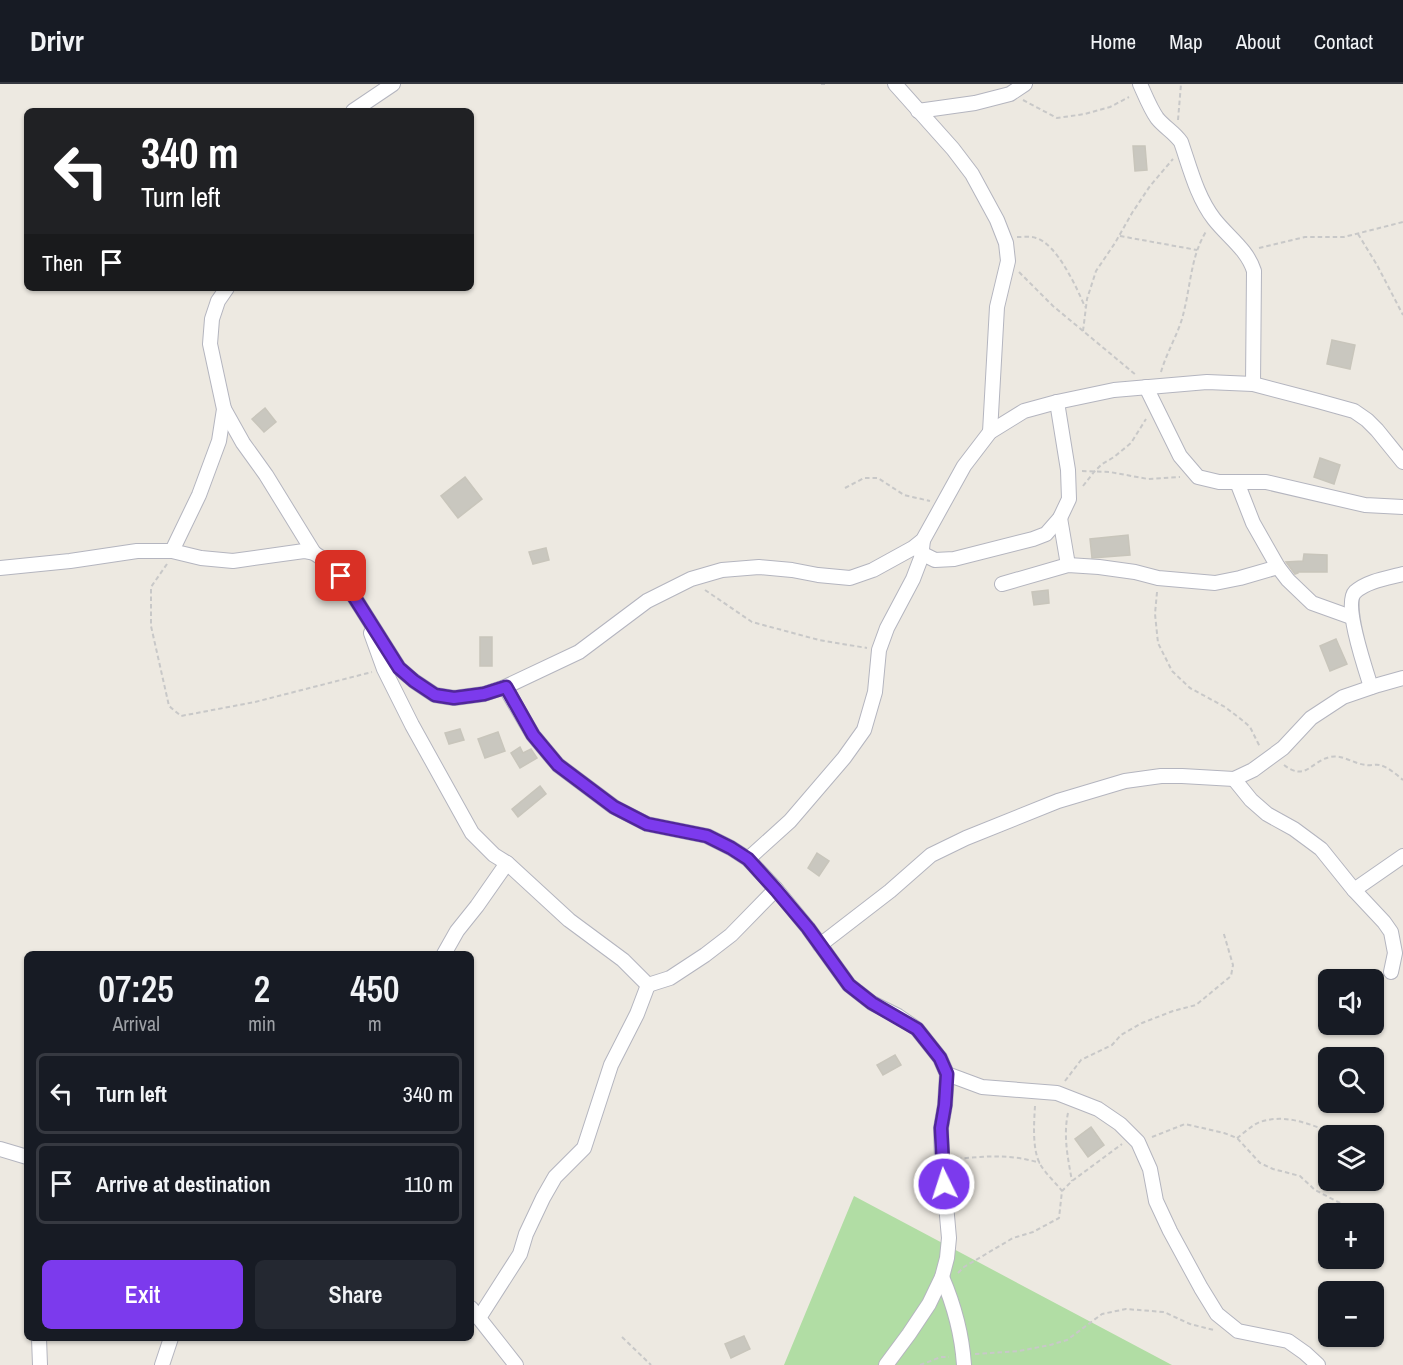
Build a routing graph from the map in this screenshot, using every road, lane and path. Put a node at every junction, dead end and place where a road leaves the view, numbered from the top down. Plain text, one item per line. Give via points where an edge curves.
1 (393, 84) edge
2 (895, 84) edge
3 (1025, 84) edge
4 (1181, 84) edge
5 (1142, 88) edge
6 (1010, 94) junction
7 (357, 108) edge
8 (918, 111) junction
9 (1177, 135) junction
10 (1183, 148) junction
11 (1214, 219) junction
12 (1403, 222) edge
13 (1358, 234) junction
14 (1119, 235) junction
15 (1003, 236) junction
16 (1197, 250) junction
17 (1245, 253) junction
18 (1008, 261) junction
19 (225, 291) edge
20 (1086, 309) junction
21 (1403, 315) edge
22 (1083, 331) junction
23 (1253, 384) junction
24 (1152, 387) junction
25 (1057, 402) junction
26 (1155, 407) junction
27 (224, 409) junction
28 (990, 432) junction
29 (1403, 462) edge
30 (1068, 470) junction
31 (1094, 472) junction
32 (1198, 477) junction
33 (1237, 482) junction
34 (845, 488) dead end
35 (1069, 499) junction
36 (945, 501) junction
37 (1403, 507) edge
38 (1060, 518) junction
39 (922, 547) junction
40 (174, 552) junction
41 (314, 553) junction
42 (1068, 565) junction
43 (1278, 567) junction
44 (0, 568) edge
45 (1403, 574) edge
46 (1158, 578) junction
47 (691, 579) junction
48 (1002, 584) dead end
49 (361, 606) junction
50 (1351, 616) junction
51 (879, 650) junction
52 (384, 669) junction
53 (1403, 678) edge
54 (506, 687) junction
55 (1371, 687) junction
56 (1270, 758) junction
57 (1234, 779) junction
58 (1403, 780) edge
59 (1403, 856) edge
60 (748, 859) junction
61 (507, 862) junction
62 (776, 890) junction
63 (1354, 890) junction
64 (1223, 931) dead end
65 (820, 945) junction
66 (446, 951) edge
67 (1390, 972) dead end
68 (648, 985) junction
69 (947, 1074) junction
70 (1037, 1091) junction
71 (1057, 1093) junction
72 (1072, 1099) junction
73 (1318, 1128) edge
74 (1237, 1138) junction
75 (1135, 1139) junction
76 (0, 1149) edge
77 (24, 1156) edge
78 (942, 1161) junction
79 (1040, 1163) junction
80 (1072, 1181) junction
81 (1062, 1191) junction
82 (1341, 1203) edge
83 (943, 1281) junction
84 (475, 1313) edge
85 (1238, 1331) junction
86 (622, 1337) dead end
87 (39, 1341) edge
88 (170, 1341) edge
89 (964, 1360) edge
90 (40, 1365) edge
91 (162, 1365) edge
92 (516, 1365) edge
93 (651, 1365) edge
94 (886, 1365) edge
95 (920, 1365) edge
96 (1318, 1365) edge

1 - 7 street
2 - 8 street
3 - 6 street
4 - 9 path
5 - 6 path via 1110,107 1057,118
5 - 9 street via 1156,116
6 - 8 street
8 - 15 street via 972,174
9 - 10 street
10 - 11 street via 1198,193
10 - 14 path via 1150,186
11 - 16 path
11 - 17 street
12 - 13 path
13 - 17 path via 1305,237
13 - 21 path
14 - 16 path
14 - 20 path via 1096,271
15 - 18 street
15 - 20 path via 1037,238 1054,251 1074,281
16 - 24 path via 1184,313
17 - 23 street via 1254,271
18 - 22 path
18 - 28 street via 997,307
19 - 27 street via 212,318 210,344
20 - 22 path
22 - 24 path
23 - 24 street via 1207,382
23 - 29 street via 1354,411 1377,430
24 - 25 street
24 - 26 street
25 - 28 street via 1024,411
25 - 30 street
26 - 31 path via 1131,443
26 - 32 street via 1180,456
27 - 40 street via 208,475
27 - 41 street
28 - 36 street via 964,466
30 - 31 path
30 - 35 street
31 - 32 path via 1148,479
31 - 35 path
32 - 33 street
33 - 37 street via 1266,482 1365,505
33 - 43 street via 1253,523
34 - 36 path via 864,478 878,478 904,495
35 - 38 street
36 - 39 street
38 - 39 street via 1046,534 1034,539 954,559 935,560
38 - 42 street
39 - 47 street via 850,578 759,567 722,570
39 - 51 street via 913,579
40 - 41 street via 233,561
40 - 44 street via 137,551
40 - 52 path via 151,587 151,618 170,706 181,716 255,702
41 - 49 street via 341,576
42 - 46 street
42 - 48 street
43 - 46 street via 1215,583
43 - 50 street via 1312,603
45 - 50 street via 1356,591
46 - 56 path via 1158,643 1173,671 1190,688 1225,707 1250,727
47 - 51 path via 752,622 819,640
47 - 54 street via 647,601 579,652
49 - 52 street
49 - 54 street via 399,668 435,695 454,698
50 - 55 street
51 - 60 street via 875,692 864,730 790,821
52 - 61 street via 472,833
53 - 55 street
54 - 60 street via 533,735 558,765 614,807 647,824 707,836
55 - 56 street via 1344,697 1311,718
56 - 57 street
56 - 58 path via 1300,772 1331,756 1341,757 1380,765
57 - 63 street via 1268,814 1321,849
57 - 65 street via 1161,776 1125,781 1006,821 931,855
59 - 63 street
60 - 62 street
61 - 66 street
61 - 68 street
62 - 65 street
62 - 68 street via 705,956 670,978
63 - 67 street via 1391,932 1395,952
64 - 71 path via 1233,965 1231,976 1196,1005 1142,1023 1120,1035 1113,1045 1080,1060
65 - 69 street via 849,985 917,1029 940,1058
68 - 84 street via 611,1065 584,1148 555,1176 520,1254
69 - 70 street via 982,1087
69 - 78 street
70 - 71 street
70 - 79 path via 1034,1122
71 - 72 street
72 - 75 street via 1098,1109
72 - 80 path via 1066,1147
73 - 74 path via 1294,1119 1274,1119 1258,1122
74 - 75 path via 1185,1124
74 - 82 path via 1260,1163 1300,1176 1315,1190
75 - 80 path
75 - 85 street via 1150,1168 1156,1201 1170,1231 1217,1314
76 - 77 street
78 - 79 path via 1009,1156
78 - 83 street via 949,1238
79 - 81 path
80 - 81 path
81 - 83 path via 1059,1218 1013,1238
83 - 89 street
83 - 94 street
84 - 92 street
85 - 89 path via 1190,1324 1164,1312 1126,1309 1102,1314 1067,1340
85 - 96 street via 1288,1341
86 - 93 path
87 - 90 street
88 - 91 street
89 - 95 path via 941,1358

